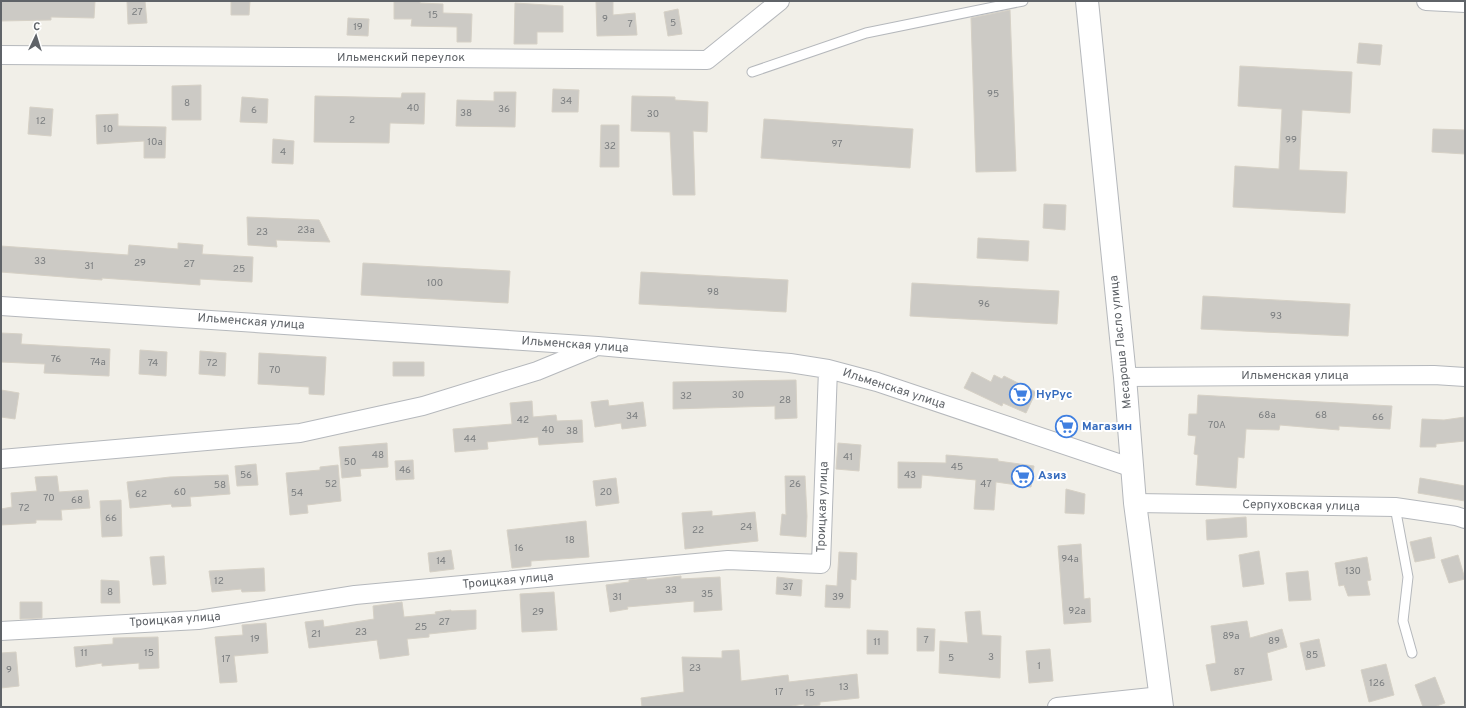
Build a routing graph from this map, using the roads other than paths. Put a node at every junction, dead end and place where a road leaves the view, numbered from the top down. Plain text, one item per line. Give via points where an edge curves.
1 (780, 1) edge
2 (1023, 1) edge
3 (1087, 1) edge
4 (1426, 1) edge
5 (1465, 3) edge
6 (1, 55) edge
7 (752, 72) dead end
8 (1, 306) edge
9 (598, 346) junction
10 (828, 369) junction
11 (1125, 377) junction
12 (1465, 377) edge
13 (1, 458) edge
14 (1133, 468) junction
15 (1135, 503) junction
16 (1395, 507) junction
17 (1465, 519) edge
18 (1, 631) edge
19 (1412, 653) dead end
20 (1161, 702) edge
21 (1057, 707) edge

1 - 6 street, Ильменский переулок via 707,60
2 - 7 lane via 866,33
3 - 11 street, Месароша Ласло улица
4 - 5 street
8 - 9 street, Ильменская улица
9 - 10 street, Ильменская улица via 790,363
9 - 13 street via 537,371 423,406 300,433
10 - 14 street, Ильменская улица via 876,382
10 - 18 street, Троицкая улица via 821,564 728,560 355,595 198,620
11 - 12 street, Ильменская улица
11 - 14 street, Месароша Ласло улица
14 - 15 street, Месароша Ласло улица
15 - 16 street, Серпуховская улица
15 - 20 street, Месароша Ласло улица
16 - 17 street, Серпуховская улица
16 - 19 lane via 1408,577 1403,621
20 - 21 street

